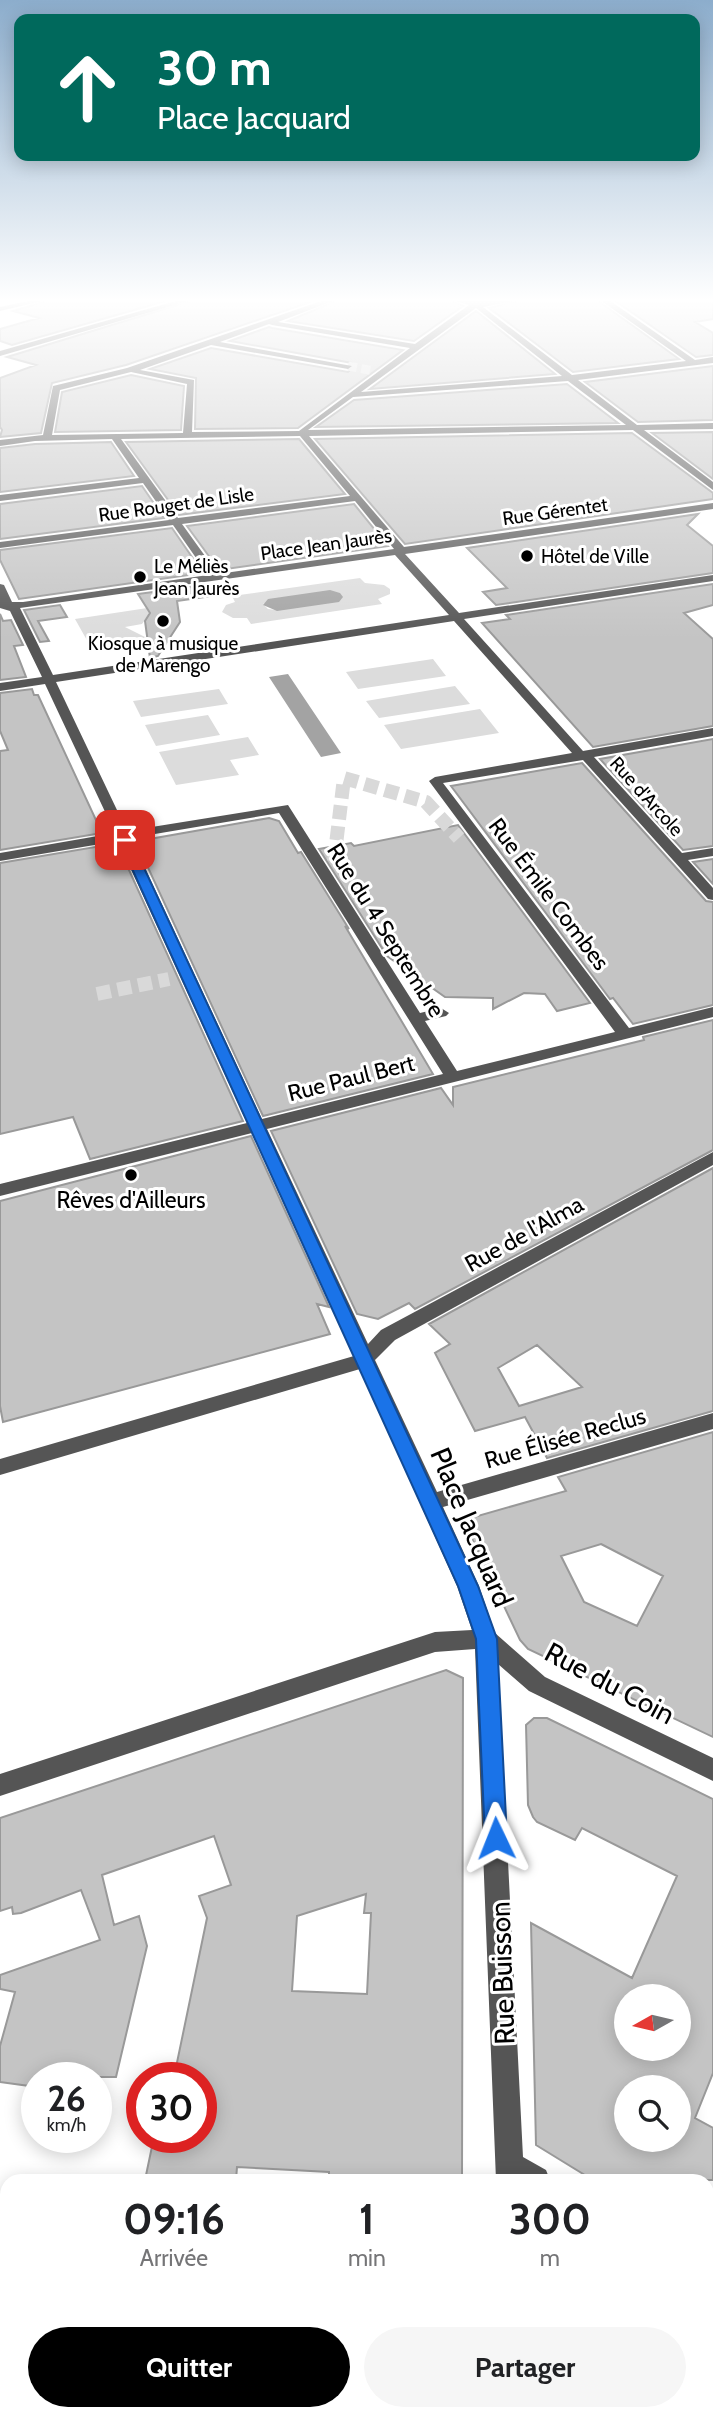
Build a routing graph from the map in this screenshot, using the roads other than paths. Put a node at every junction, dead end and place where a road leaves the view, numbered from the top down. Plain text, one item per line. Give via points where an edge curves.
1 (52, 413) edge
2 (189, 413) edge
3 (325, 413) edge
4 (617, 413) edge
5 (713, 426) edge
6 (637, 428) junction
7 (303, 434) junction
8 (187, 436) junction
9 (115, 437) junction
10 (47, 438) junction
11 (0, 443) edge
12 (146, 480) junction
13 (713, 487) edge
14 (0, 498) edge
15 (356, 498) junction
16 (713, 506) edge
17 (176, 522) junction
18 (0, 545) edge
19 (402, 551) junction
20 (713, 576) edge
21 (216, 579) junction
22 (0, 587) edge
23 (4, 604) edge
24 (455, 616) junction
25 (49, 679) junction
26 (0, 687) edge
27 (713, 732) edge
28 (580, 755) junction
29 (122, 834) junction
30 (713, 852) edge
31 (0, 857) edge
32 (678, 859) junction
33 (713, 896) edge
34 (713, 1012) edge
35 (441, 1013) dead end
36 (415, 1019) junction
37 (626, 1035) junction
38 (452, 1076) junction
39 (257, 1126) junction
40 (713, 1158) edge
41 (0, 1190) edge
42 (364, 1360) junction
43 (713, 1421) edge
44 (0, 1467) edge
45 (431, 1502) junction
46 (486, 1639) junction
47 (713, 1770) edge
48 (0, 1785) edge
49 (510, 2173) edge

1 - 10 street
2 - 8 street
3 - 7 street
4 - 6 street
5 - 6 street
6 - 7 street
6 - 13 street
7 - 8 street
7 - 15 street
8 - 9 street
9 - 10 street
9 - 12 street
10 - 11 street
12 - 14 street
12 - 17 street
15 - 17 street, Rue Rouget de Lisle
15 - 19 street
16 - 19 street, Rue Gérentet
17 - 18 street, Rue Rouget de Lisle
17 - 21 street
19 - 21 street, Place Jean Jaurès
19 - 24 street, Place Jean Jaurès
20 - 24 street
21 - 23 street, Place Jean Jaurès via 26,605
22 - 23 street
23 - 25 street via 15,609
24 - 25 street
24 - 28 street, Place Jean Jaurès
25 - 26 street
25 - 29 street
27 - 28 street
28 - 32 street, Rue d'Arcole via 587,757
28 - 37 street, Rue Émile Combes via 435,781
29 - 31 street
29 - 36 street, Rue du 4 Septembre via 283,808
29 - 39 street, Place Jacquard
30 - 32 street
32 - 33 street, Rue d'Arcole
34 - 37 street, Rue Paul Bert
35 - 36 street
36 - 38 street, Rue du 4 Septembre
37 - 38 street, Rue Paul Bert
38 - 39 street, Rue Paul Bert
39 - 41 street, Rue Paul Bert
39 - 42 street, Place Jacquard
40 - 42 street, Rue de l'Alma via 388,1335
42 - 44 street
42 - 45 street, Place Jacquard
43 - 45 street, Rue Élisée Reclus
45 - 46 street, Place Jacquard
46 - 47 street, Rue du Coin via 537,1684
46 - 48 street, Place Jacquard via 435,1642
46 - 49 street, Rue Buisson

